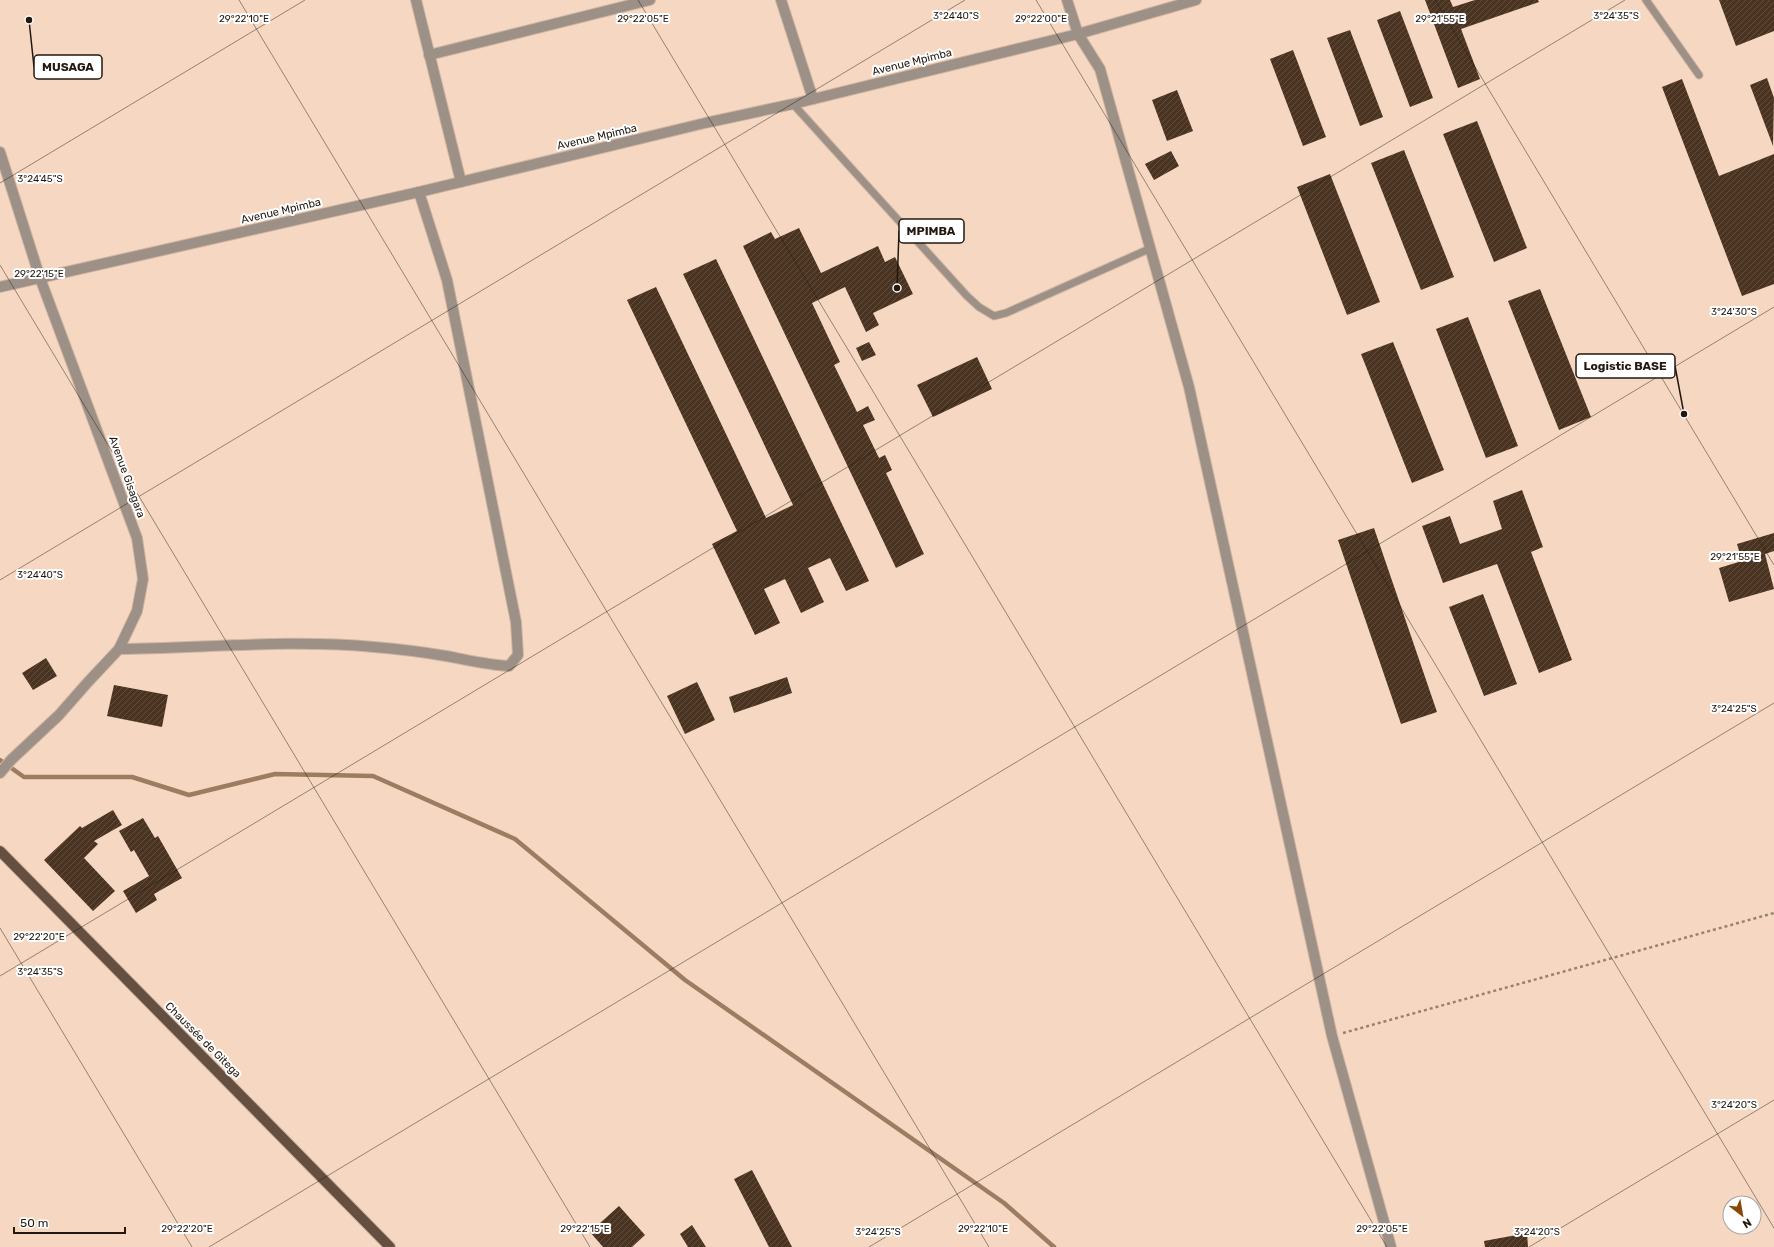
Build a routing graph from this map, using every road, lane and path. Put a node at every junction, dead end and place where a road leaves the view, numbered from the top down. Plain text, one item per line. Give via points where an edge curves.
1 (416, 0) edge
2 (650, 0) edge
3 (781, 0) edge
4 (1067, 0) edge
5 (1196, 0) edge
6 (1646, 0) edge
7 (1078, 34) junction
8 (429, 55) junction
9 (1699, 75) dead end
10 (813, 99) junction
11 (793, 104) junction
12 (0, 152) edge
13 (460, 182) junction
14 (419, 192) junction
15 (1149, 249) junction
16 (40, 278) junction
17 (0, 287) edge
18 (119, 649) junction
19 (0, 773) edge
20 (0, 851) edge
21 (1774, 913) edge
22 (1332, 1036) junction
23 (390, 1247) edge
24 (1391, 1247) edge

1 - 8 street
2 - 8 street
3 - 10 street
4 - 7 street
5 - 7 street, Avenue Mpimba
6 - 9 lane
7 - 10 street, Avenue Mpimba
7 - 15 street via 1100,69
8 - 13 street
10 - 11 street, Avenue Mpimba
11 - 13 street, Avenue Mpimba
11 - 15 lane via 967,296 994,316
12 - 16 street, Avenue Gisagara
13 - 14 street, Avenue Mpimba
14 - 16 street, Avenue Mpimba
14 - 18 street via 447,280 516,622 518,655 509,666 493,666 446,656 374,647 282,644
15 - 22 street via 1189,387
16 - 17 street, Avenue Mpimba
16 - 18 street, Avenue Gisagara via 137,538 143,579 137,611
18 - 19 street, Avenue Gisagara via 59,715
20 - 23 main road, Chaussée de Gitega
21 - 22 path
22 - 24 street

